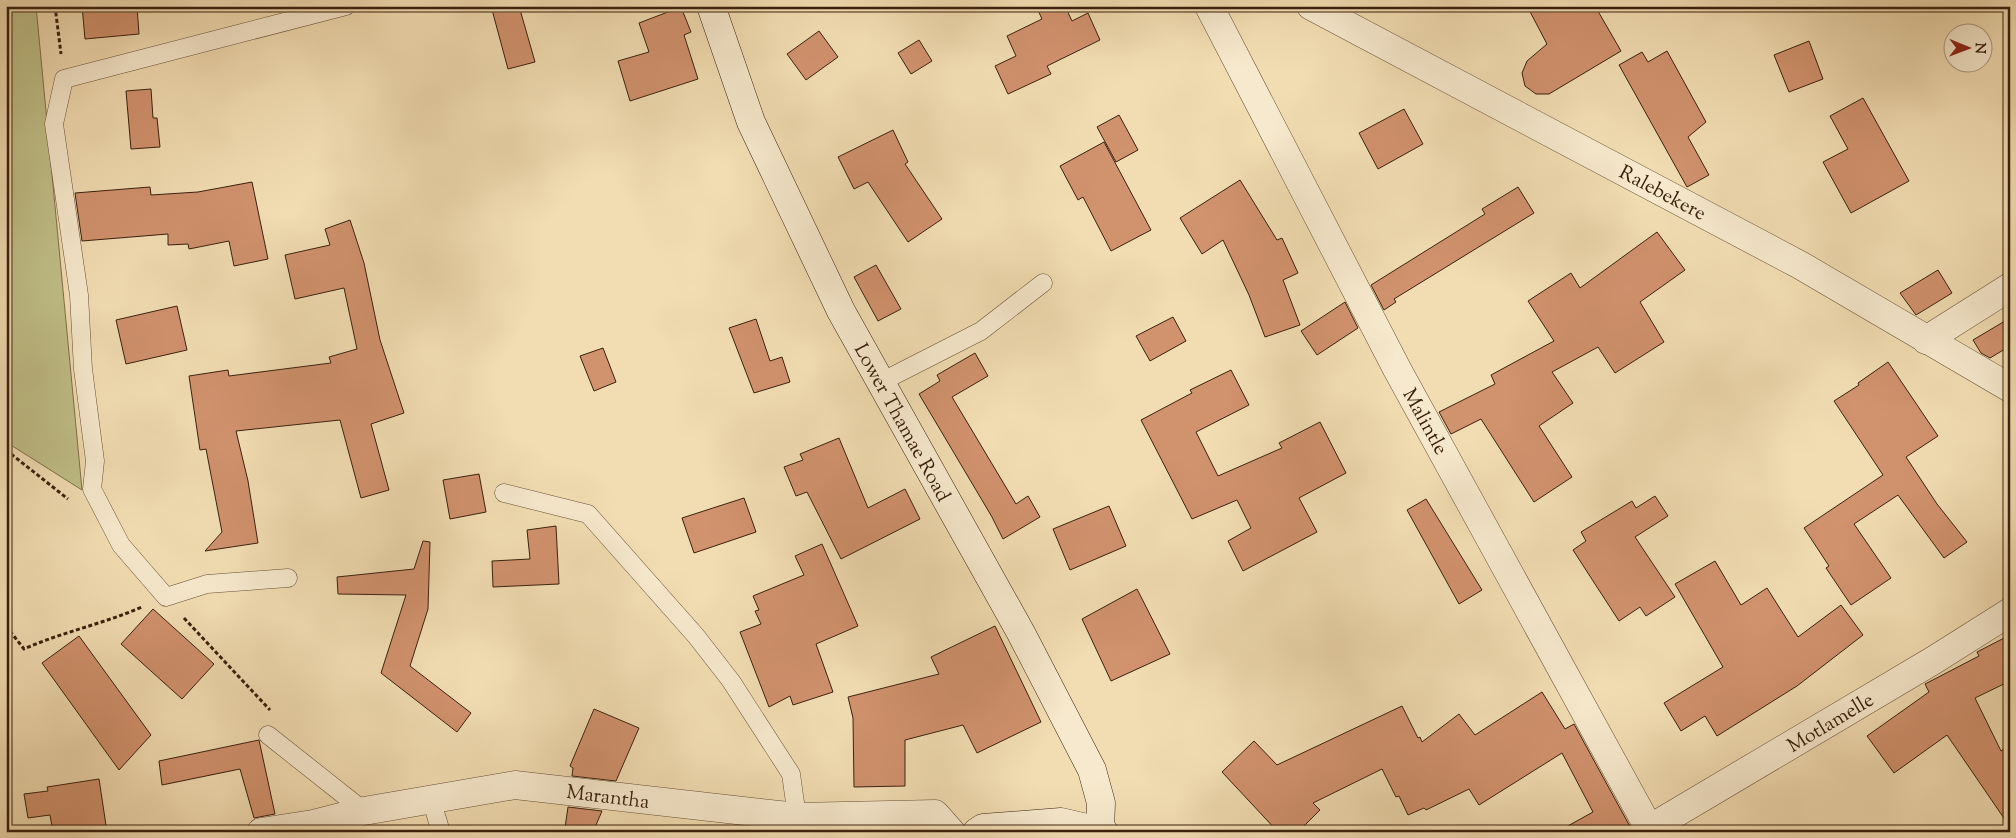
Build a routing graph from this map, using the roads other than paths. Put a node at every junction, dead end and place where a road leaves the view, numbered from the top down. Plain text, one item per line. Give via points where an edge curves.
1 (346, 6) edge
2 (711, 6) edge
3 (1209, 6) edge
4 (1311, 6) edge
5 (1043, 283) dead end
6 (2010, 287) edge
7 (1926, 340) junction
8 (881, 382) junction
9 (2010, 388) edge
10 (504, 493) dead end
11 (288, 578) dead end
12 (2010, 612) edge
13 (268, 735) dead end
14 (431, 800) junction
15 (364, 811) junction
16 (797, 816) junction
17 (1650, 830) edge
18 (981, 831) edge
19 (1102, 831) edge
20 (261, 832) edge
21 (440, 832) edge
22 (951, 832) edge

1 - 11 lane via 64,79 54,124 79,294 83,370 95,461 92,489 122,545 166,597 207,584
2 - 8 street, Lower Thamae Road via 751,122 841,311
3 - 17 street, Malintle via 1398,369
4 - 7 street, Ralebekere via 1800,265
5 - 8 lane via 981,331
6 - 7 street
7 - 9 street, Ralebekere
8 - 19 street, Lower Thamae Road via 1021,633 1092,770 1101,803
10 - 16 lane via 588,514 696,636 730,681 791,774
12 - 17 street, Motlamelle
13 - 15 lane
14 - 15 street, Marantha
14 - 16 street, Marantha via 514,785
14 - 21 lane
15 - 20 street, Marantha via 313,824
16 - 22 street, Marantha via 936,814
18 - 19 street via 1061,822

